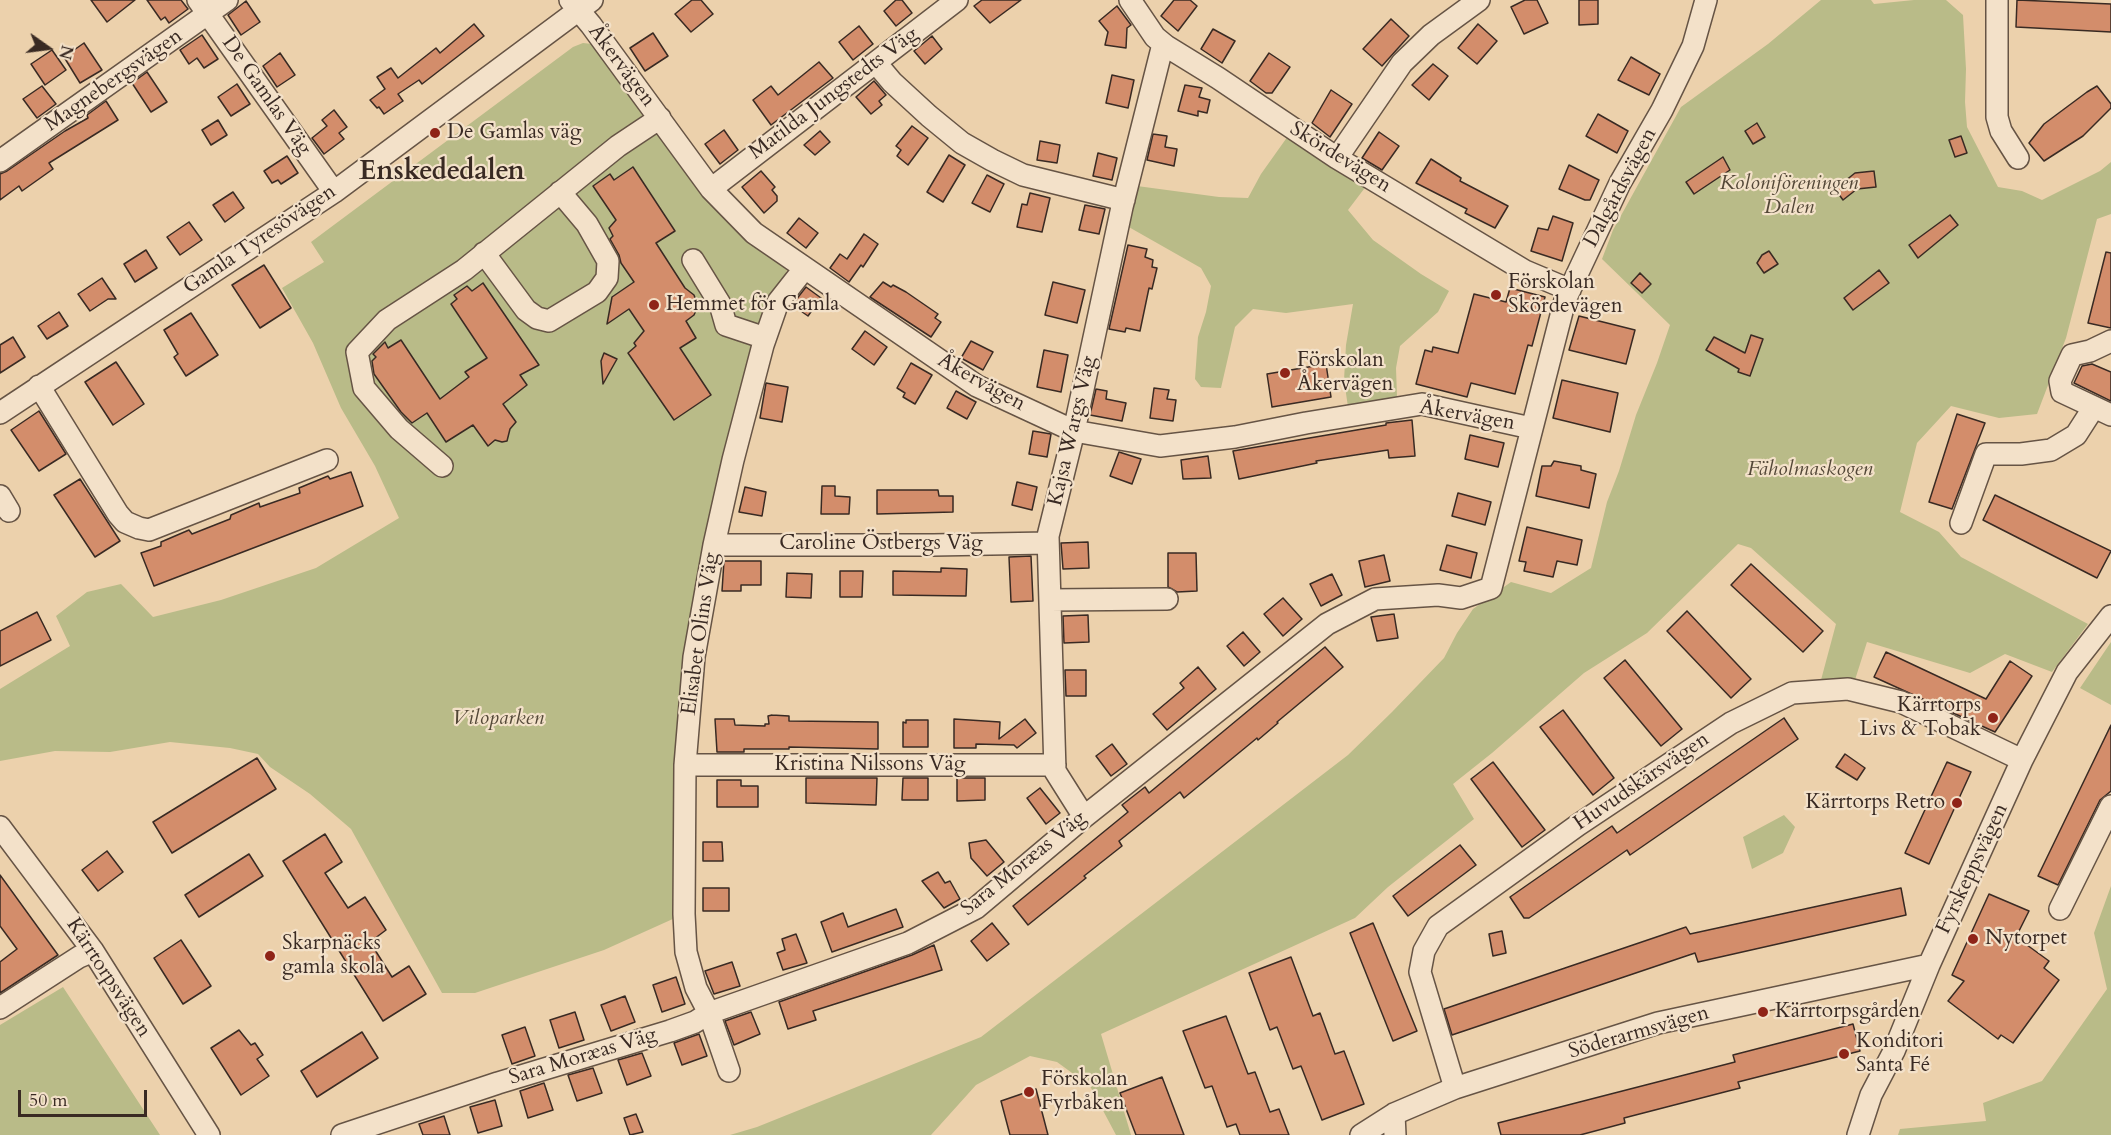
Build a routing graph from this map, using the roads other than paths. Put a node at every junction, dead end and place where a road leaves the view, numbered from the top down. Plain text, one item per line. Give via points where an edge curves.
1 (227, 0) edge
2 (957, 0) edge
3 (1130, 0) edge
4 (1479, 0) edge
5 (1706, 0) edge
6 (1997, 0) edge
7 (580, 3) edge
8 (203, 7) edge
9 (1163, 44) junction
10 (876, 63) junction
11 (660, 118) junction
12 (1337, 158) junction
13 (2018, 158) dead end
14 (0, 161) edge
15 (711, 189) junction
16 (334, 192) junction
17 (560, 192) junction
18 (1124, 200) junction
19 (484, 253) junction
20 (693, 261) dead end
21 (804, 269) junction
22 (1570, 290) junction
23 (765, 339) junction
24 (2111, 341) edge
25 (39, 387) junction
26 (2103, 411) edge
27 (0, 413) edge
28 (1531, 428) junction
29 (1074, 431) junction
30 (327, 460) dead end
31 (442, 466) dead end
32 (1961, 522) dead end
33 (1048, 543) junction
34 (714, 545) junction
35 (1491, 588) joint
36 (1167, 599) dead end
37 (1050, 600) junction
38 (2111, 616) edge
39 (2022, 760) junction
40 (685, 765) junction
41 (1055, 765) junction
42 (2111, 806) edge
43 (1084, 816) junction
44 (0, 827) edge
45 (2060, 909) dead end
46 (93, 951) junction
47 (1929, 964) junction
48 (0, 1008) edge
49 (709, 1013) junction
50 (729, 1071) dead end
51 (1455, 1088) junction
52 (1394, 1114) junction
53 (209, 1135) edge
54 (342, 1135) edge
55 (1361, 1135) edge
56 (1395, 1135) edge
57 (1858, 1135) edge

1 - 8 street, Magnebergsvägen
2 - 10 street, Matilda Jungstedts Väg
3 - 9 street, Skördevägen
4 - 12 street via 1431,35 1402,63
5 - 22 street, Dalgårdsvägen via 1693,46 1620,183
6 - 13 street via 1997,117
7 - 11 street, Åkervägen
7 - 16 street, Gamla Tyresövägen
8 - 14 street, Magnebergsvägen
8 - 16 street, De Gamlas Väg
9 - 12 street, Skördevägen
9 - 18 street, Kajsa Wargs Väg
10 - 15 street, Matilda Jungstedts Väg
10 - 18 street via 929,116 962,143 992,160 1023,175
11 - 15 street, Åkervägen
11 - 17 street
12 - 22 street, Skördevägen via 1526,271
15 - 21 street, Åkervägen via 754,233
16 - 25 street, Gamla Tyresövägen
17 - 19 street
17 - 19 street via 587,224 608,261 607,278 597,291 549,321 537,318 526,310
18 - 29 street, Kajsa Wargs Väg
19 - 31 street via 387,320 357,352 364,388 399,429
20 - 23 street via 720,304 726,325
21 - 23 street, Elisabet Olins Väg via 778,302
21 - 29 street, Åkervägen via 977,386
22 - 28 street, Dalgårdsvägen
23 - 34 street, Elisabet Olins Väg
24 - 26 street via 2072,355 2060,381 2062,392
25 - 27 street, Gamla Tyresövägen
25 - 30 street via 118,514 139,528 149,530
26 - 32 street via 2051,450 1986,454
28 - 29 street, Åkervägen via 1422,404 1160,446
28 - 35 street, Dalgårdsvägen
29 - 33 street, Kajsa Wargs Väg
33 - 34 street, Caroline Östbergs Väg
33 - 37 street, Kajsa Wargs Väg
34 - 40 street, Elisabet Olins Väg via 694,657
35 - 43 street, Sara Moræas Väg via 1461,598 1438,595 1375,599 1327,624
36 - 37 street
37 - 41 street, Kajsa Wargs Väg
38 - 39 street, Fyrskeppsvägen via 2067,672
39 - 47 street, Fyrskeppsvägen
39 - 51 street, Huvudskärsvägen via 1901,702 1848,689 1792,693 1731,723 1578,825 1438,926 1424,951 1420,972
40 - 41 street, Kristina Nilssons Väg
40 - 49 street, Elisabet Olins Väg via 686,952 696,988
41 - 43 street, Kajsa Wargs Väg
42 - 45 street
43 - 49 street, Sara Moræas Väg via 976,908 908,943
44 - 46 street, Kärrtorpsvägen
46 - 48 street
46 - 53 street, Kärrtorpsvägen
47 - 51 street, Söderarmsvägen via 1658,1023
47 - 57 street, Fyrskeppsvägen via 1894,1051 1871,1095
49 - 50 street, Elisabet Olins Väg
49 - 54 street, Sara Moræas Väg via 670,1031
51 - 52 street, Söderarmsvägen
52 - 55 street, Söderarmsvägen
52 - 56 street

